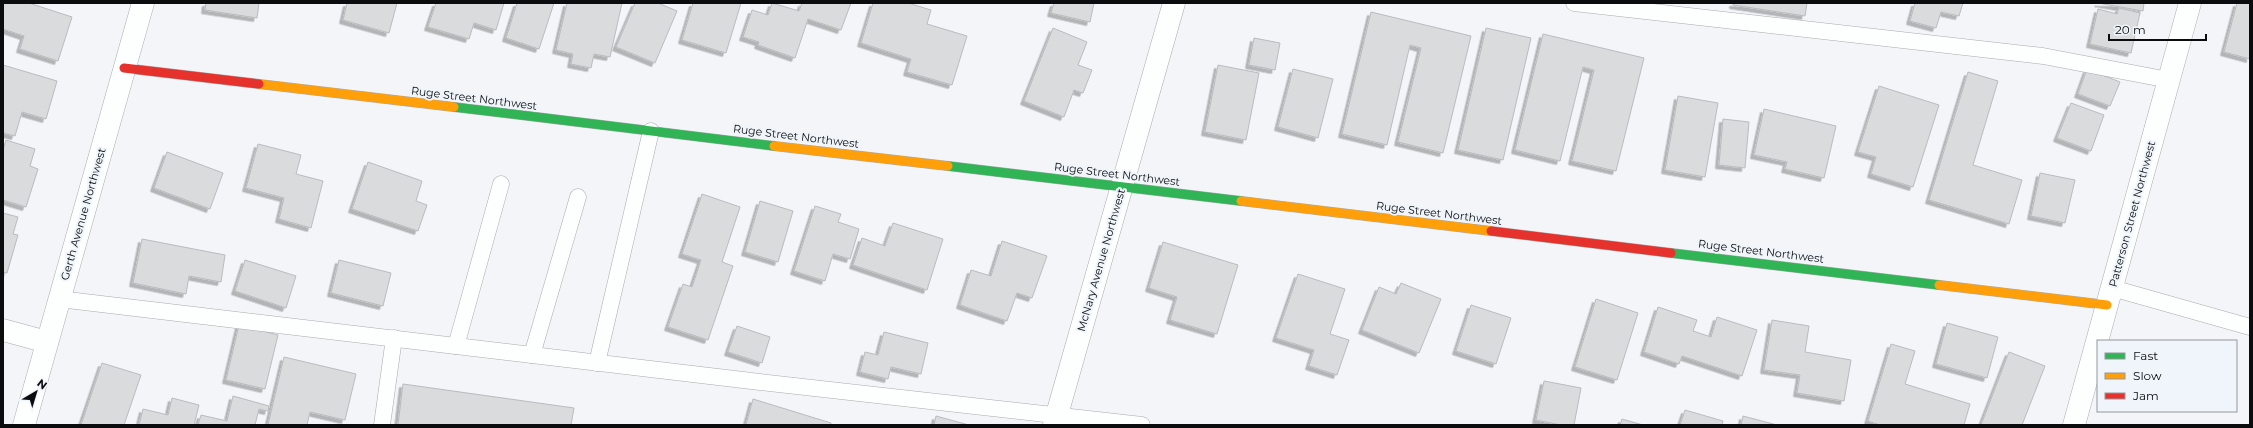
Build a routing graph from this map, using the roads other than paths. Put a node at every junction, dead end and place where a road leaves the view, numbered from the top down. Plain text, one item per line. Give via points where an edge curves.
1 (143, 3) edge
2 (1174, 3) edge
3 (1574, 3) edge
4 (2190, 3) edge
5 (124, 68) junction
6 (2169, 80) junction
7 (651, 131) junction
8 (500, 184) dead end
9 (1122, 187) junction
10 (578, 197) dead end
11 (2110, 297) junction
12 (59, 299) junction
13 (2250, 327) edge
14 (3, 330) edge
15 (394, 338) junction
16 (2098, 340) edge
17 (47, 342) junction
18 (2097, 343) edge
19 (456, 346) junction
20 (532, 355) junction
21 (597, 363) junction
22 (1056, 420) edge
23 (24, 425) edge
24 (382, 425) edge
25 (1142, 425) edge
26 (2074, 425) edge

1 - 5 street, Gerth Avenue Northwest
2 - 9 street, McNary Avenue Northwest
3 - 6 lane via 2043,56
4 - 6 street, Patterson Street Northwest
5 - 7 street, Ruge Street Northwest
5 - 12 street, Gerth Avenue Northwest
6 - 11 street, Patterson Street Northwest
7 - 9 street, Ruge Street Northwest
7 - 21 lane
8 - 19 lane
9 - 11 street, Ruge Street Northwest
9 - 22 street, McNary Avenue Northwest
10 - 20 lane
11 - 13 lane
11 - 16 street, Patterson Street Northwest
12 - 15 lane
12 - 17 street, Gerth Avenue Northwest
14 - 17 street
15 - 19 lane
15 - 24 lane
17 - 23 street, Gerth Avenue Northwest
18 - 26 street, Patterson Street Northwest
19 - 20 lane
20 - 21 lane
21 - 22 lane
22 - 25 lane

